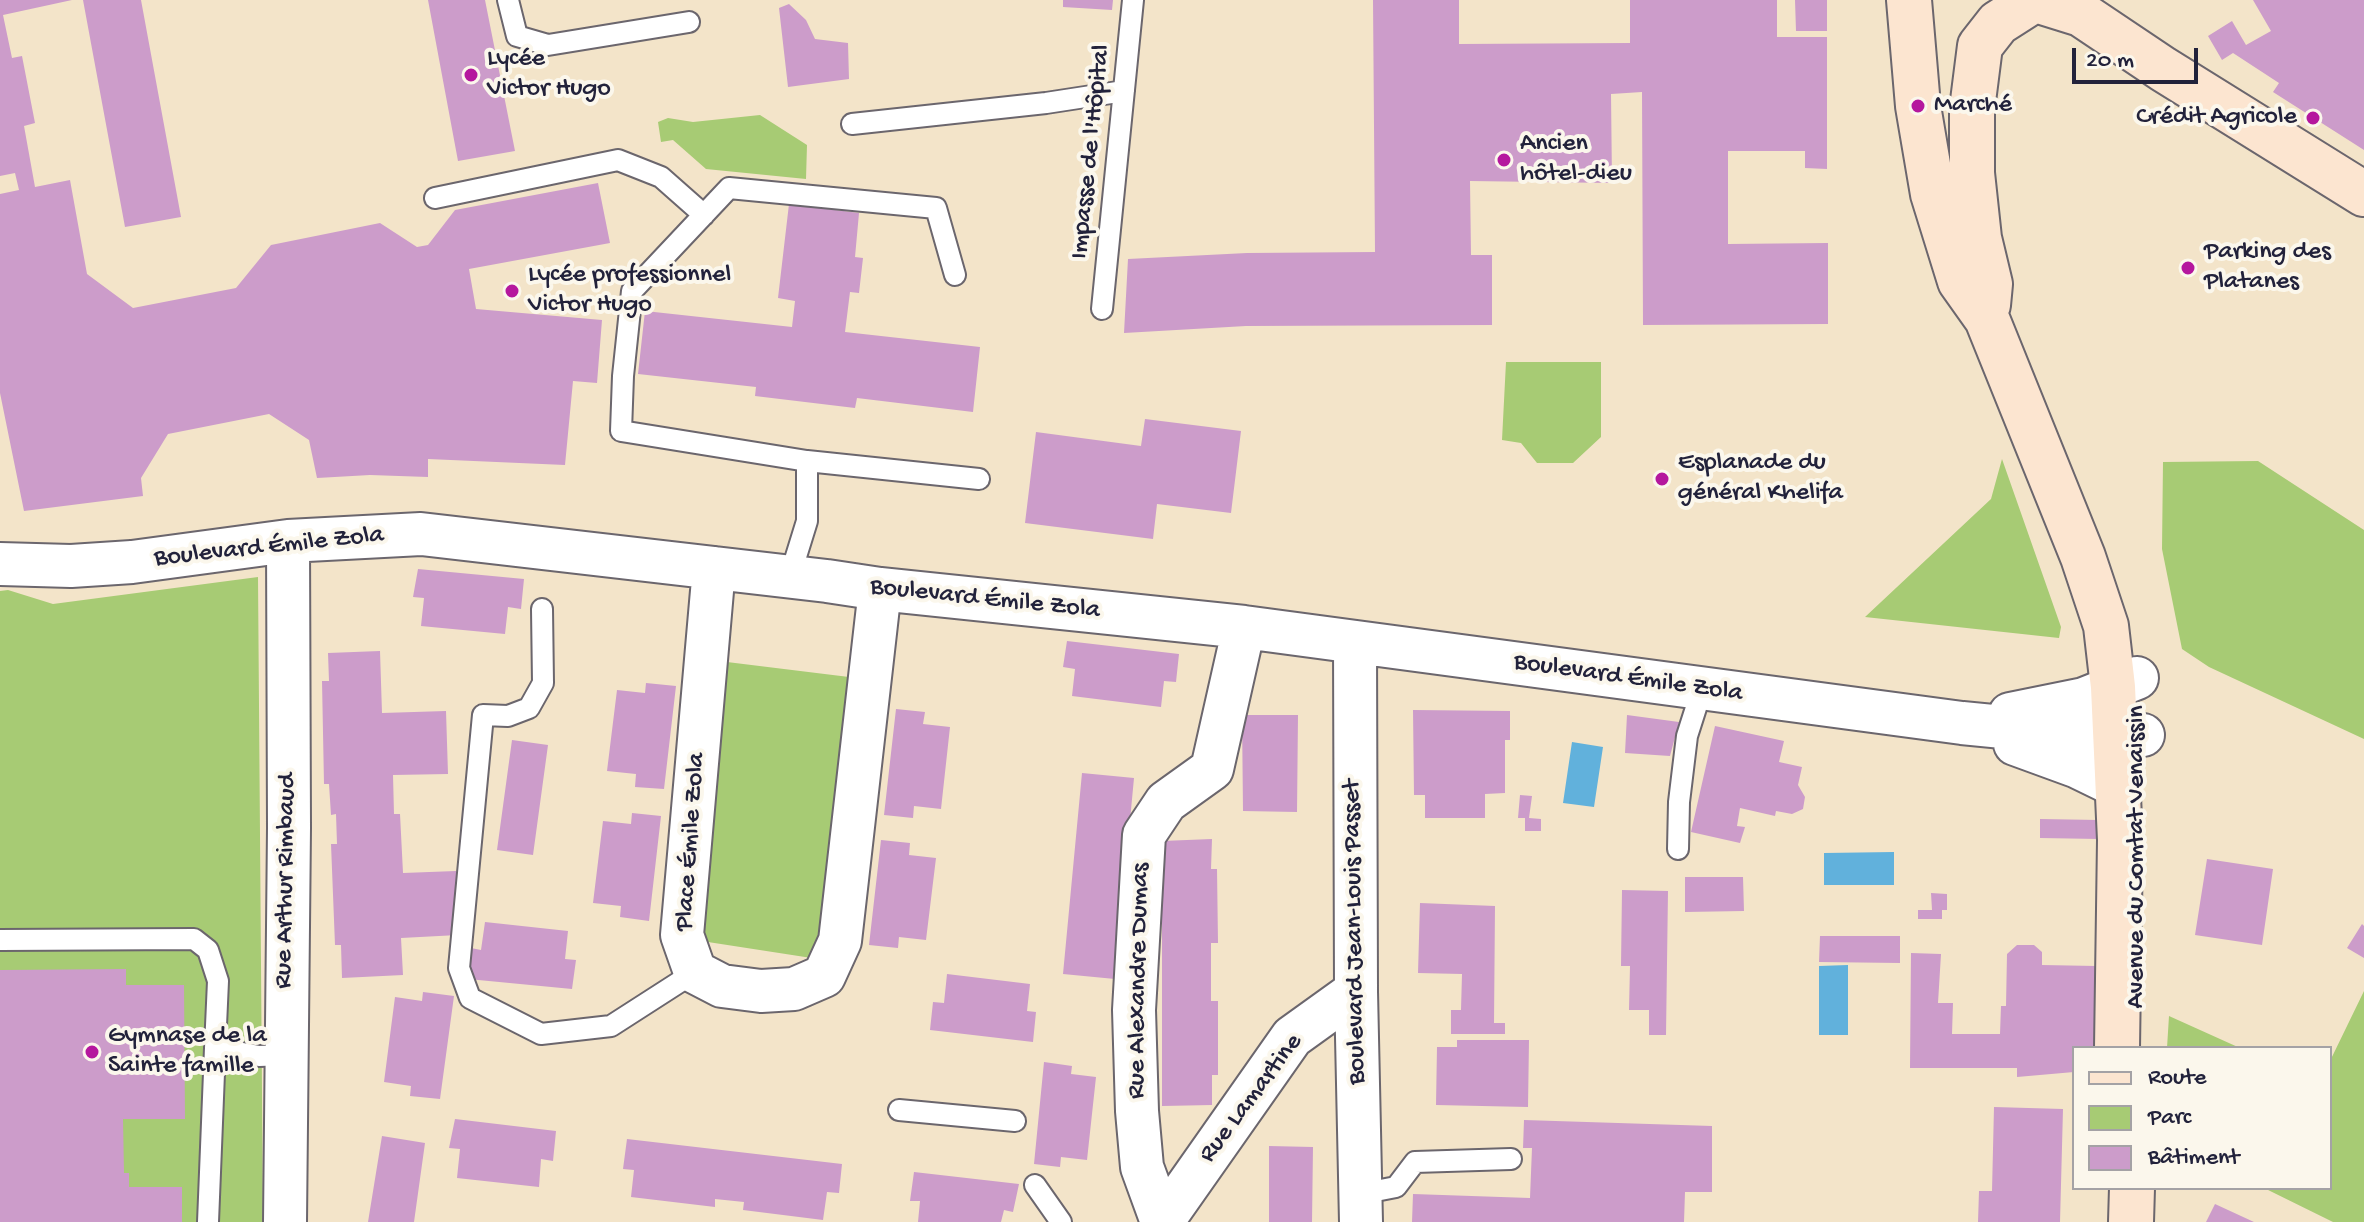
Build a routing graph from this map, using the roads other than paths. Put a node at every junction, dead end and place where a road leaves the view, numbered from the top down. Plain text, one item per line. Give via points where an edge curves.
1 (508, 0) edge
2 (1133, 0) edge
3 (1909, 0) edge
4 (2035, 0) edge
5 (2074, 7) edge
6 (689, 22) dead end
7 (1124, 91) junction
8 (852, 124) dead end
9 (2364, 194) edge
10 (435, 198) dead end
11 (704, 215) junction
12 (955, 275) dead end
13 (1102, 309) dead end
14 (1987, 319) junction
15 (807, 461) junction
16 (979, 479) dead end
17 (288, 541) junction
18 (2, 555) edge
19 (714, 568) junction
20 (790, 576) junction
21 (880, 589) junction
22 (542, 609) dead end
23 (1244, 627) junction
24 (1355, 642) junction
25 (2125, 682) junction
26 (1702, 689) junction
27 (1962, 723) junction
28 (2129, 737) junction
29 (2117, 786) junction
30 (1678, 849) dead end
31 (0, 940) edge
32 (695, 972) junction
33 (1356, 991) junction
34 (2117, 1046) edge
35 (2136, 1046) edge
36 (215, 1048) junction
37 (285, 1055) junction
38 (899, 1110) dead end
39 (1015, 1121) dead end
40 (1511, 1159) dead end
41 (1035, 1185) dead end
42 (2115, 1190) edge
43 (2132, 1190) edge
44 (1361, 1208) edge
45 (208, 1222) edge
46 (285, 1222) edge
47 (1061, 1222) edge
48 (1162, 1222) edge
49 (2114, 1222) edge
50 (2131, 1222) edge

1 - 6 lane via 517,36 548,45
2 - 7 lane, Impasse de l'Hôpital
3 - 14 main road, Avenue du Comtat Venaissin via 1918,106 1933,194 1960,281
4 - 5 main road
4 - 14 main road, Avenue du Comtat Venaissin via 1998,23 1980,46 1972,109 1972,173 1990,284
5 - 9 main road
7 - 8 lane
7 - 13 lane, Impasse de l'Hôpital
10 - 11 lane via 618,160 661,177
11 - 12 lane via 729,188 936,208
11 - 15 lane via 632,291 621,431
14 - 25 main road, Avenue du Comtat Venaissin via 2083,557
15 - 16 lane
15 - 20 lane via 807,521
17 - 18 street, Boulevard Émile Zola via 71,566
17 - 19 street, Boulevard Émile Zola via 421,534
17 - 37 street, Rue Arthur Rimbaud
19 - 20 street, Boulevard Émile Zola
19 - 32 street, Place Émile Zola via 682,935
20 - 21 street, Boulevard Émile Zola
21 - 23 street, Boulevard Émile Zola
21 - 32 street via 840,941 824,976 794,989 761,991 722,986
22 - 32 lane via 543,683 536,696 529,708 508,716 483,715 459,968 470,998 541,1034 611,1026
23 - 24 street, Boulevard Émile Zola
23 - 48 street, Rue Alexandre Dumas via 1212,769 1166,802 1144,835 1134,1010 1137,1111 1142,1167
24 - 26 street, Boulevard Émile Zola
24 - 33 street, Boulevard Jean-Louis Passet
25 - 27 street, Boulevard Émile Zola via 2067,703
25 - 28 main road, Avenue du Comtat Venaissin
26 - 27 street, Boulevard Émile Zola
26 - 30 lane via 1687,736
27 - 28 street, Boulevard Émile Zola
27 - 29 street, Boulevard Émile Zola
28 - 29 main road, Avenue du Comtat Venaissin
28 - 35 main road, Avenue du Comtat Venaissin via 2143,842
29 - 34 main road, Avenue du Comtat Venaissin
31 - 36 lane via 194,939 208,950 218,981
33 - 44 street, Boulevard Jean-Louis Passet
33 - 48 street, Rue Lamartine via 1292,1037
36 - 37 lane
36 - 45 lane
37 - 46 street, Rue Arthur Rimbaud
38 - 39 lane
40 - 44 lane via 1415,1162 1396,1187
41 - 47 lane
42 - 49 main road
43 - 50 main road

